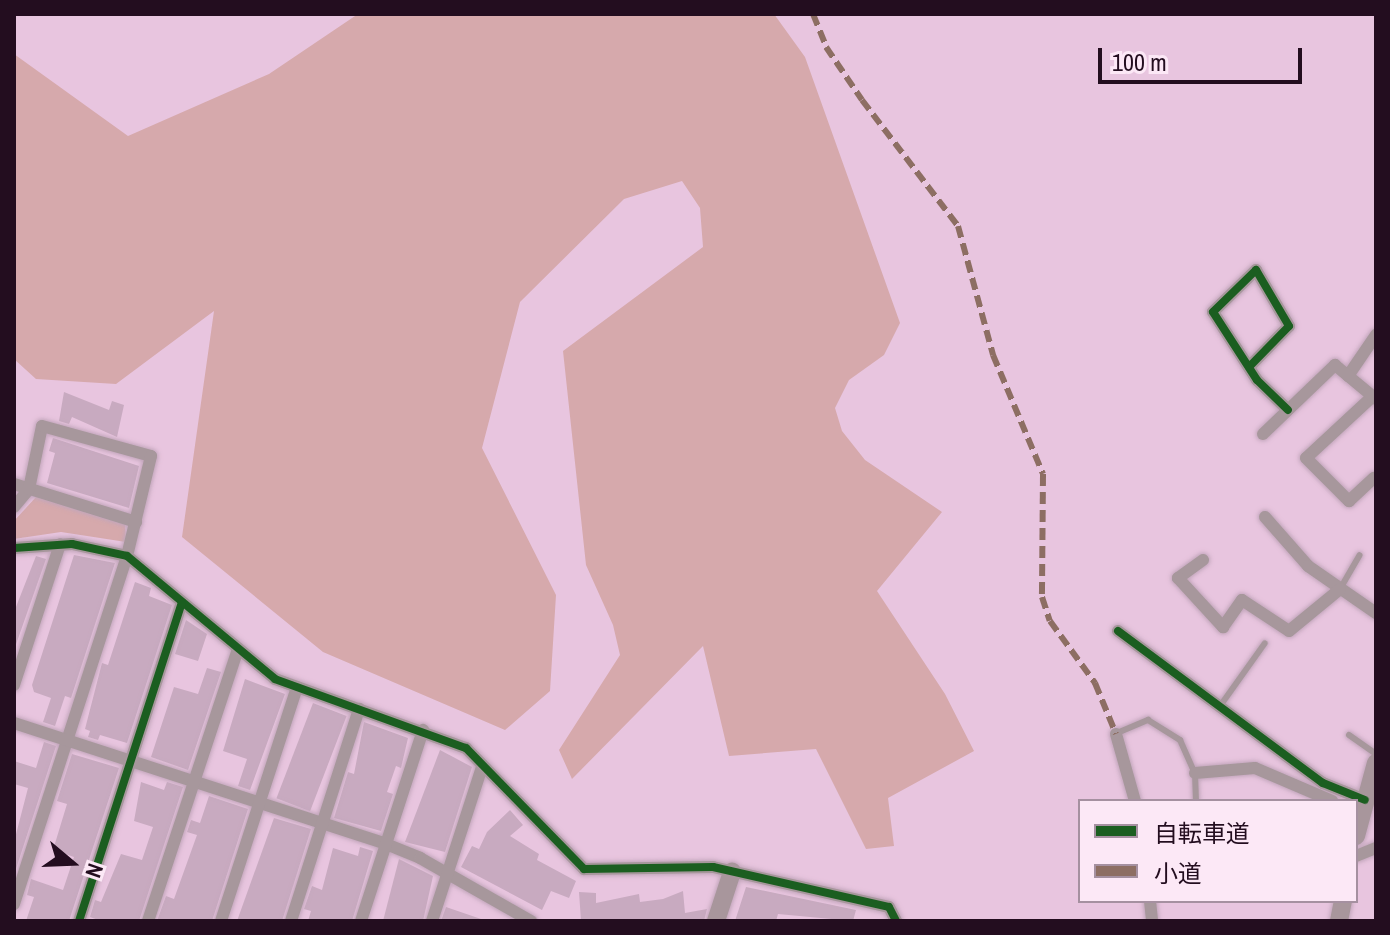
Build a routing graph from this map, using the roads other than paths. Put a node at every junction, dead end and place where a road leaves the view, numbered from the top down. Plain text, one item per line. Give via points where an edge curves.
1 (1376, 335) edge
2 (1249, 367) junction
3 (1348, 376) junction
4 (1374, 398) edge
5 (1288, 410) junction
6 (1263, 434) dead end
7 (1375, 479) edge
8 (14, 484) edge
9 (29, 489) junction
10 (14, 507) edge
11 (1265, 517) dead end
12 (136, 522) junction
13 (60, 544) junction
14 (14, 548) edge
15 (1360, 555) dead end
16 (127, 556) junction
17 (1203, 560) dead end
18 (1340, 589) junction
19 (182, 602) junction
20 (1376, 613) edge
21 (1118, 631) dead end
22 (1265, 643) dead end
23 (238, 649) junction
24 (14, 685) edge
25 (297, 687) junction
26 (359, 709) junction
27 (1218, 709) junction
28 (14, 723) edge
29 (423, 730) junction
30 (1116, 734) joint
31 (1349, 735) dead end
32 (68, 741) junction
33 (1376, 754) edge
34 (130, 762) junction
35 (1376, 763) edge
36 (482, 767) junction
37 (1195, 773) junction
38 (194, 782) junction
39 (1134, 799) edge
40 (1196, 799) edge
41 (1327, 799) edge
42 (1347, 799) edge
43 (259, 804) junction
44 (1361, 808) edge
45 (322, 823) junction
46 (386, 844) junction
47 (732, 872) junction
48 (448, 873) junction
49 (14, 904) edge
50 (79, 921) edge
51 (148, 921) edge
52 (221, 921) edge
53 (291, 921) edge
54 (361, 921) edge
55 (432, 921) edge
56 (531, 921) edge
57 (716, 921) edge
58 (896, 921) edge

1 - 3 street
2 - 2 street via 1213,312 1256,270 1289,326
2 - 5 street
3 - 4 street
3 - 5 street via 1335,365
4 - 7 street via 1306,458 1349,501
5 - 6 street
8 - 9 street
9 - 10 street
9 - 12 street
9 - 12 street via 42,426 151,456
11 - 18 street via 1308,566
12 - 16 street
13 - 14 street
13 - 16 street
13 - 24 street
15 - 18 lane
16 - 19 street
16 - 32 street
17 - 18 street via 1178,578 1223,627 1242,600 1289,631
18 - 20 street
19 - 23 street
19 - 34 street
21 - 27 street
22 - 27 lane
23 - 25 street via 275,679
23 - 38 street
25 - 26 street
25 - 43 street
26 - 29 street
26 - 45 street
27 - 42 street
28 - 32 street
29 - 36 street via 466,748
29 - 46 street
30 - 37 lane via 1148,720 1180,740
30 - 39 street
31 - 33 lane
32 - 34 street
32 - 49 street
34 - 38 street
34 - 50 street
35 - 44 street
36 - 47 street via 584,869 713,867
36 - 48 street
37 - 40 lane
37 - 41 street via 1255,768
38 - 43 street
38 - 51 street
43 - 45 street
43 - 52 street
45 - 46 street
45 - 53 street
46 - 48 street
46 - 54 street
47 - 57 street
47 - 58 street via 889,907
48 - 55 street
48 - 56 street

